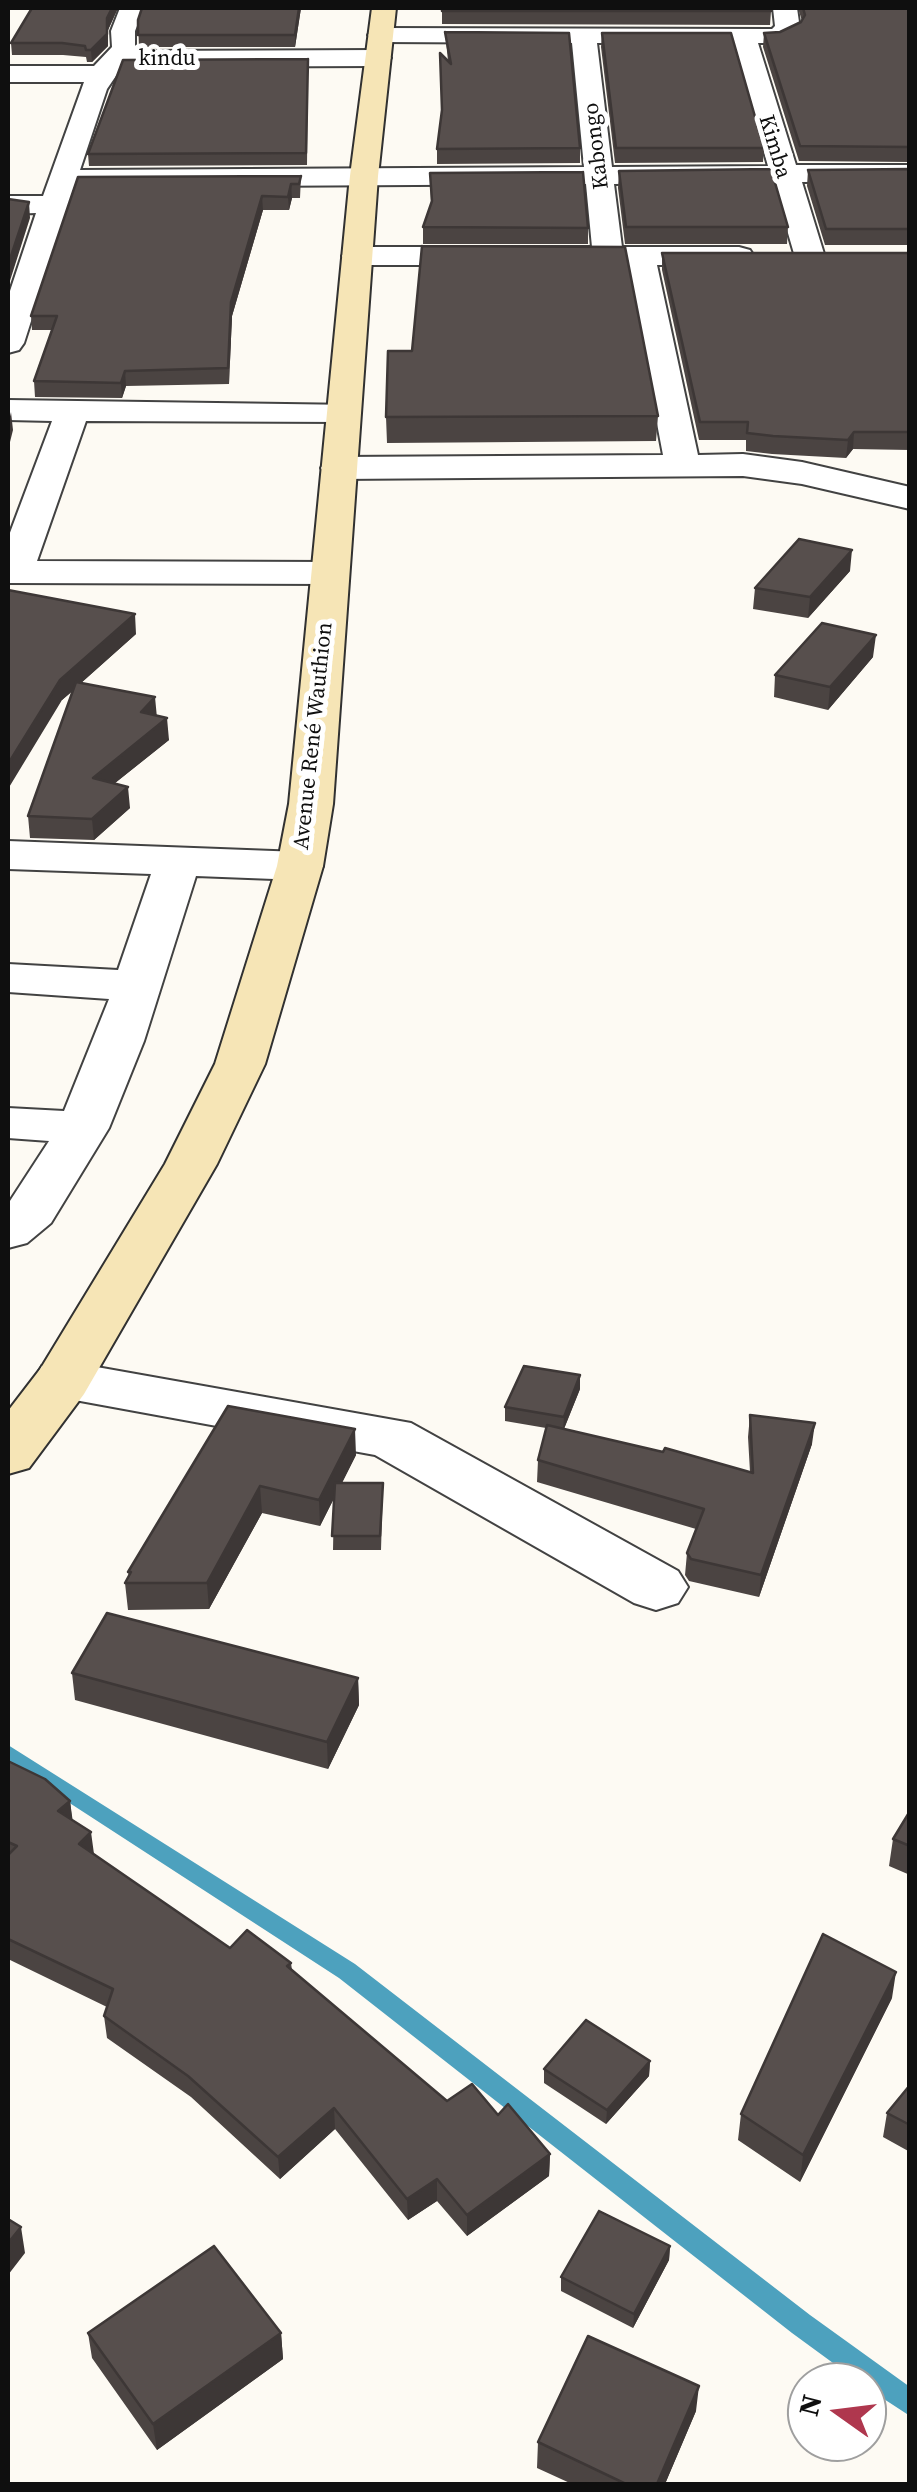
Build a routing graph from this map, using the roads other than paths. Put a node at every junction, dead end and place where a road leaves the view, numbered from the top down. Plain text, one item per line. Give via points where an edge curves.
1 (132, 8) edge
2 (786, 8) edge
3 (381, 34) edge
4 (584, 36) junction
5 (742, 36) junction
6 (109, 67) junction
7 (8, 74) edge
8 (782, 173) junction
9 (910, 173) edge
10 (600, 174) junction
11 (364, 176) junction
12 (59, 192) junction
13 (8, 205) edge
14 (357, 256) junction
15 (624, 256) junction
16 (8, 343) edge
17 (8, 410) edge
18 (73, 410) junction
19 (343, 412) junction
20 (682, 464) junction
21 (339, 468) junction
22 (910, 498) edge
23 (11, 572) edge
24 (330, 573) junction
25 (8, 855) edge
26 (178, 862) junction
27 (300, 866) junction
28 (8, 978) edge
29 (138, 986) junction
30 (8, 1124) edge
31 (83, 1128) junction
32 (8, 1231) edge
33 (63, 1380) junction
34 (8, 1453) edge
35 (656, 1587) dead end

1 - 6 street via 124,48
2 - 5 street, kindu via 788,29 777,36
3 - 4 street, kindu
3 - 6 street, kindu
3 - 11 street, Avenue René Wauthion
4 - 5 street, kindu via 618,24
4 - 10 street, Kabongo
5 - 8 street, Kimba
6 - 7 street
6 - 12 street, kindu
8 - 9 street
8 - 10 street
8 - 15 street, Kimba via 820,257
10 - 11 street
10 - 15 street, Kabongo
11 - 12 street
11 - 14 street, Avenue René Wauthion
12 - 13 street
12 - 16 street, kindu
14 - 15 street
14 - 19 street, Avenue René Wauthion
15 - 20 street, Kabongo
17 - 18 street
18 - 19 street
18 - 23 street
19 - 21 street, Avenue René Wauthion
20 - 21 street
20 - 22 street via 774,468
21 - 24 street, Avenue René Wauthion
23 - 24 street
24 - 27 street, Avenue René Wauthion
25 - 26 street
26 - 27 street
26 - 29 street
27 - 33 street, Avenue René Wauthion via 240,1064 191,1164
28 - 29 street
29 - 31 street
30 - 31 street
31 - 32 street via 32,1210
33 - 34 street, Avenue René Wauthion
33 - 35 street via 390,1437

